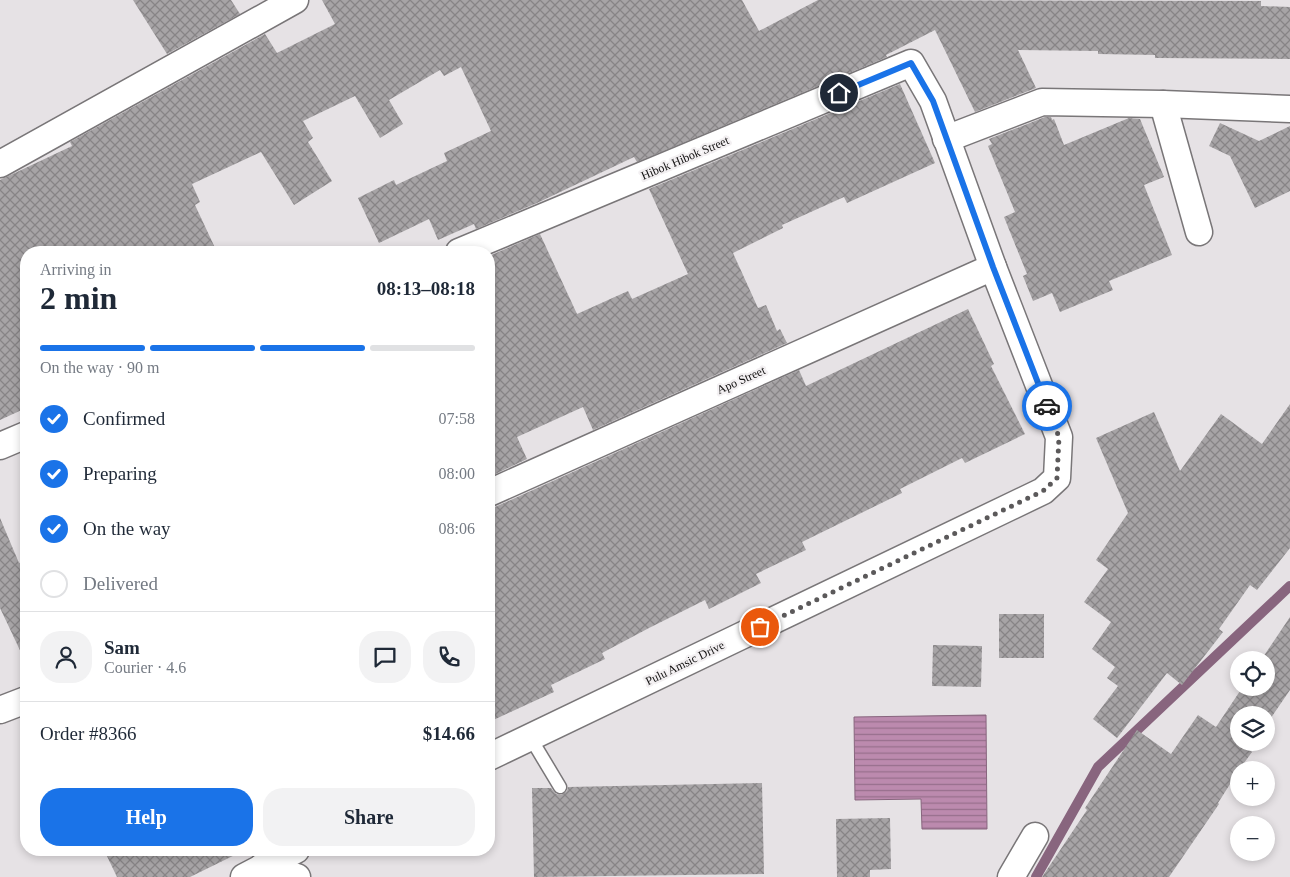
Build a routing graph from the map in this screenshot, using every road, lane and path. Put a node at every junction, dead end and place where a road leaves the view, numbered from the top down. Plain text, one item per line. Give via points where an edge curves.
1 (295, 0) edge
2 (1163, 104) junction
3 (1290, 109) edge
4 (946, 139) junction
5 (0, 164) edge
6 (1199, 232) dead end
7 (473, 246) edge
8 (993, 267) junction
9 (20, 438) edge
10 (0, 446) edge
11 (495, 490) edge
12 (20, 702) edge
13 (0, 710) edge
14 (530, 737) junction
15 (495, 754) edge
16 (560, 787) dead end
17 (1035, 836) dead end
18 (285, 856) edge
19 (254, 872) edge
20 (297, 877) edge
21 (1011, 877) edge

1 - 5 street
2 - 3 street
2 - 4 street via 1042,102
2 - 6 street
4 - 7 street, Hibok Hibok Street via 933,101 911,63
4 - 8 street
8 - 11 street, Apo Street
8 - 14 street, Pulu Amsic Drive via 1059,437 1057,478 1043,491
9 - 10 street
12 - 13 street
14 - 15 street, Pulu Amsic Drive
14 - 16 lane
17 - 21 street
18 - 19 street
19 - 20 street

